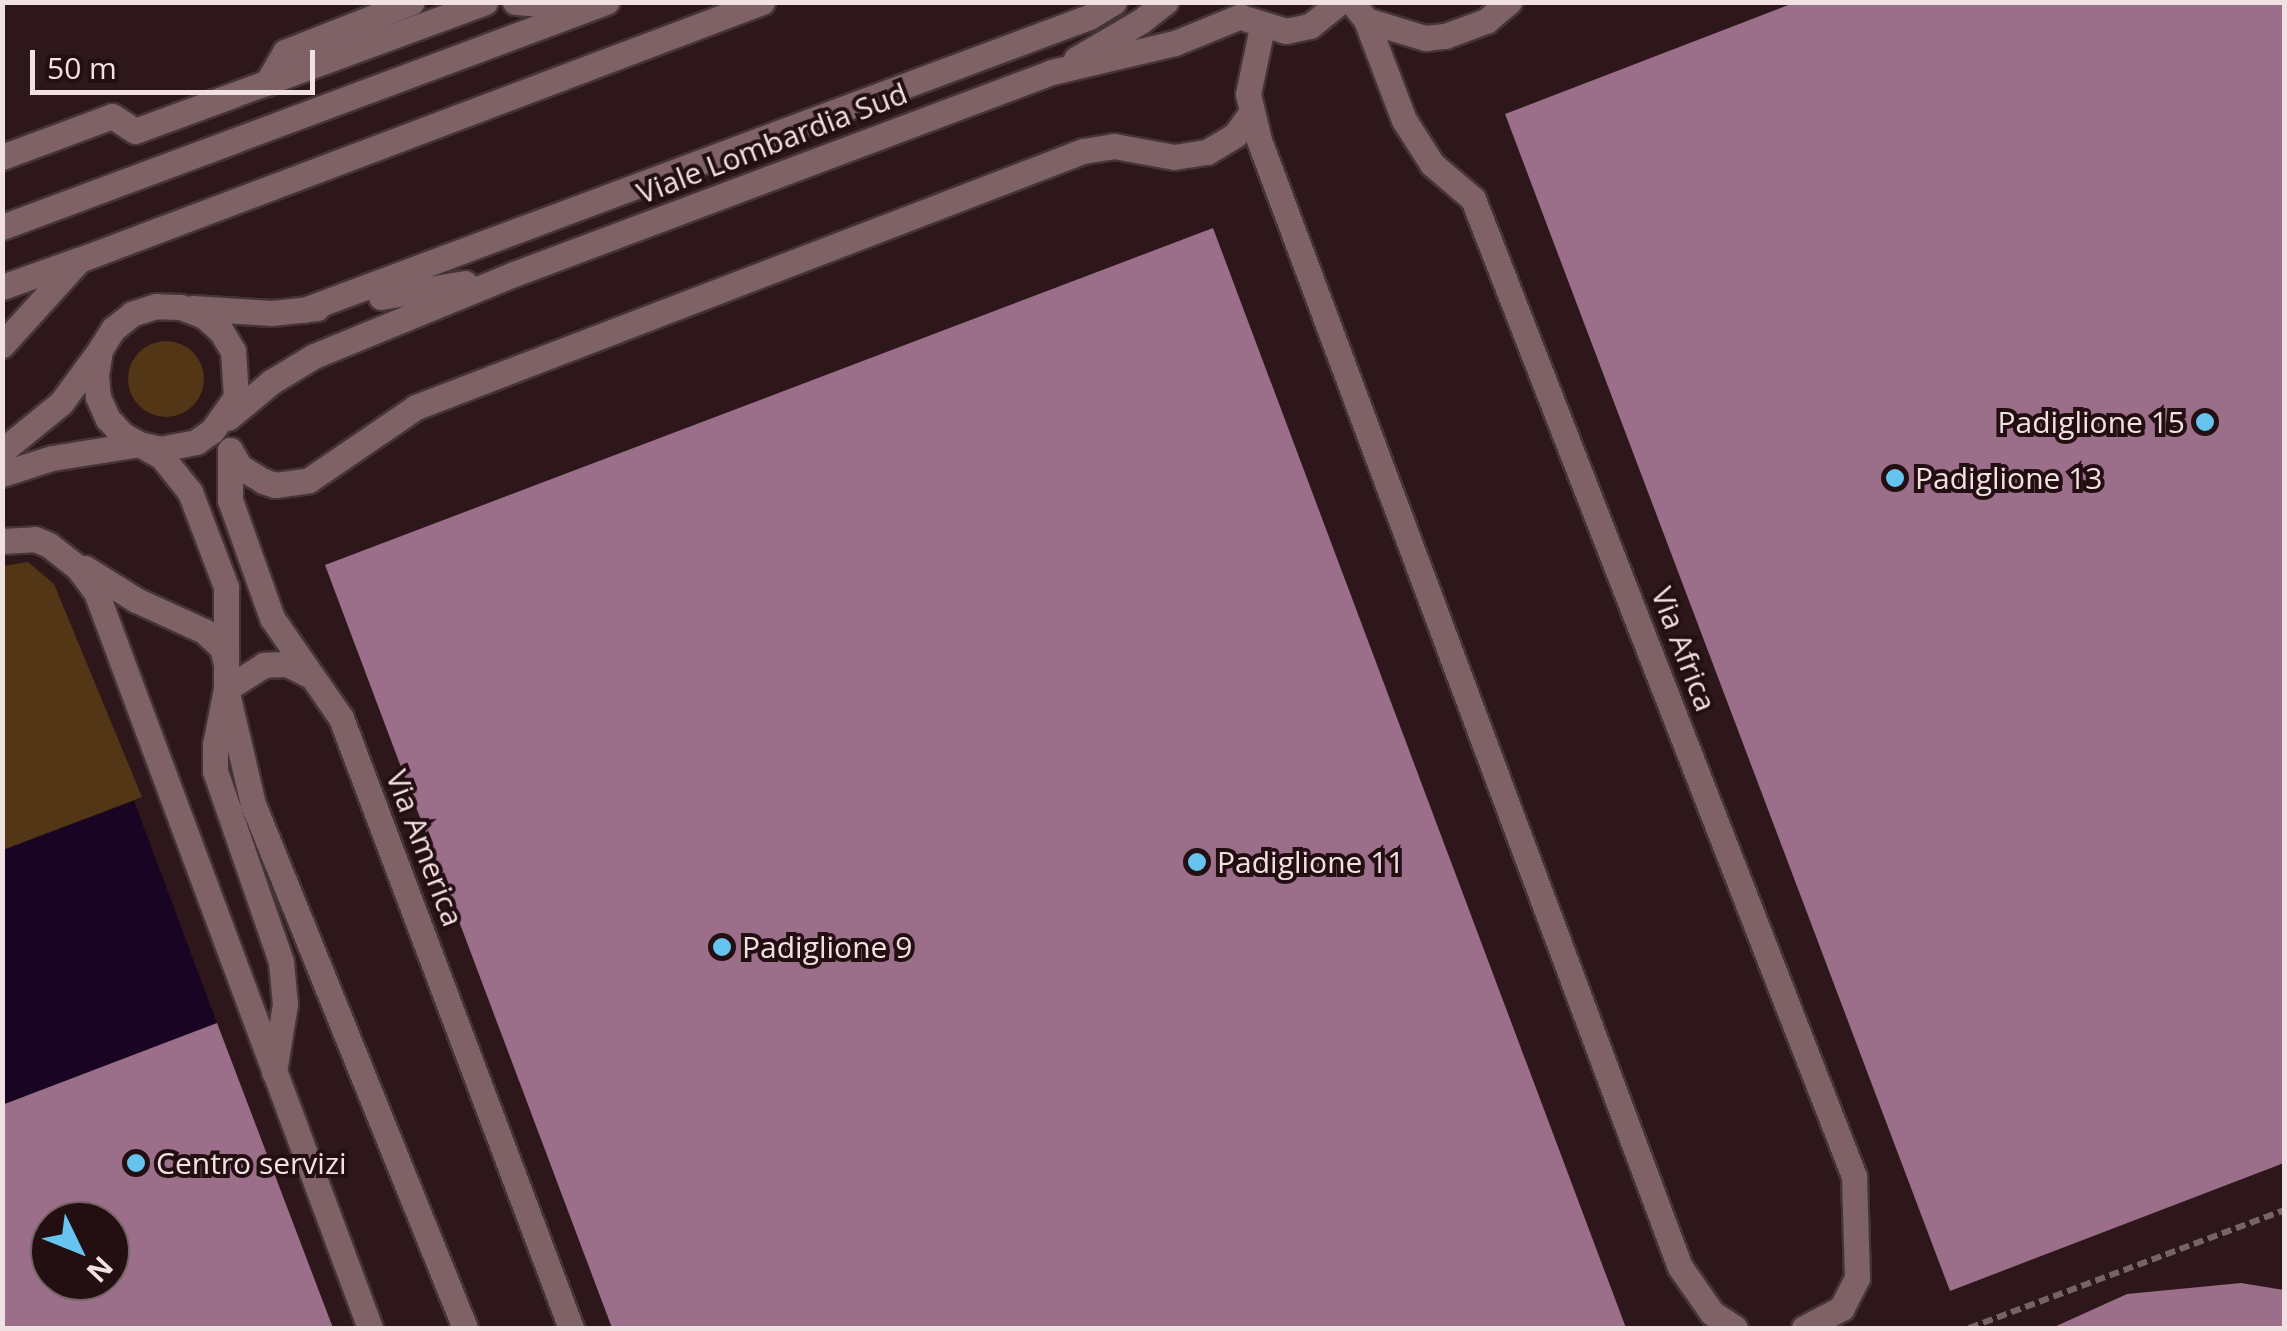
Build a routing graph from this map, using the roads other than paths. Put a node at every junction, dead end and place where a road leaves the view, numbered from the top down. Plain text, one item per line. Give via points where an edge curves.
1 (412, 2) edge
2 (484, 2) edge
3 (515, 2) edge
4 (762, 2) edge
5 (1114, 2) edge
6 (1164, 2) edge
7 (1340, 2) edge
8 (1509, 2) edge
9 (599, 5) edge
10 (1359, 11) edge
11 (1244, 15) edge
12 (1052, 72) junction
13 (267, 83) junction
14 (1250, 103) junction
15 (2, 157) edge
16 (2, 227) edge
17 (79, 260) junction
18 (514, 274) junction
19 (2, 288) edge
20 (180, 307) junction
21 (304, 310) junction
22 (2, 345) edge
23 (100, 350) junction
24 (235, 405) junction
25 (221, 440) junction
26 (139, 444) junction
27 (2, 451) edge
28 (2, 474) edge
29 (2, 541) edge
30 (64, 554) junction
31 (225, 660) junction
32 (314, 678) junction
33 (226, 689) junction
34 (274, 1072) junction
35 (1818, 1325) edge
36 (370, 1328) edge
37 (465, 1328) edge
38 (571, 1328) edge
39 (1735, 1328) edge

1 - 13 street via 285,52
2 - 13 street
3 - 9 street
4 - 17 street
5 - 21 street via 1089,18
6 - 12 street, Viale Lombardia Sud via 1142,22
7 - 11 street via 1310,26 1286,31
8 - 10 street via 1486,20 1425,38
9 - 16 street
10 - 35 street, Via Africa via 1404,120 1432,164 1474,199 1854,1176 1858,1278 1842,1308
11 - 12 street, Viale Lombardia Sud via 1176,43
11 - 14 street
12 - 18 street, Viale Lombardia Sud
13 - 15 street via 136,130 112,116
14 - 25 street via 1235,135 1207,152 1174,156 1114,146 1083,151 416,407 309,480 263,481 240,467
14 - 39 street via 1680,1266 1712,1313
17 - 19 street
17 - 22 street
18 - 21 street, Viale Lombardia Sud
18 - 24 street, Viale Lombardia Sud via 314,356
20 - 21 street, Viale Lombardia Sud
20 - 23 street via 132,314
20 - 24 street via 221,330 233,352
23 - 26 street via 98,397 123,435
23 - 27 street via 61,403
24 - 25 street, Viale Lombardia Sud
25 - 26 street via 160,449
25 - 32 street, Via America via 230,500 272,618
26 - 28 street
26 - 31 street via 175,468 201,516 226,586
29 - 30 street via 35,539
30 - 31 street via 136,600 204,632
30 - 34 street via 96,592
31 - 33 street
32 - 33 street via 274,663 247,671
32 - 38 street, Via America via 341,718
33 - 34 street via 215,745 219,792 285,981
33 - 37 street via 253,804
34 - 36 street

